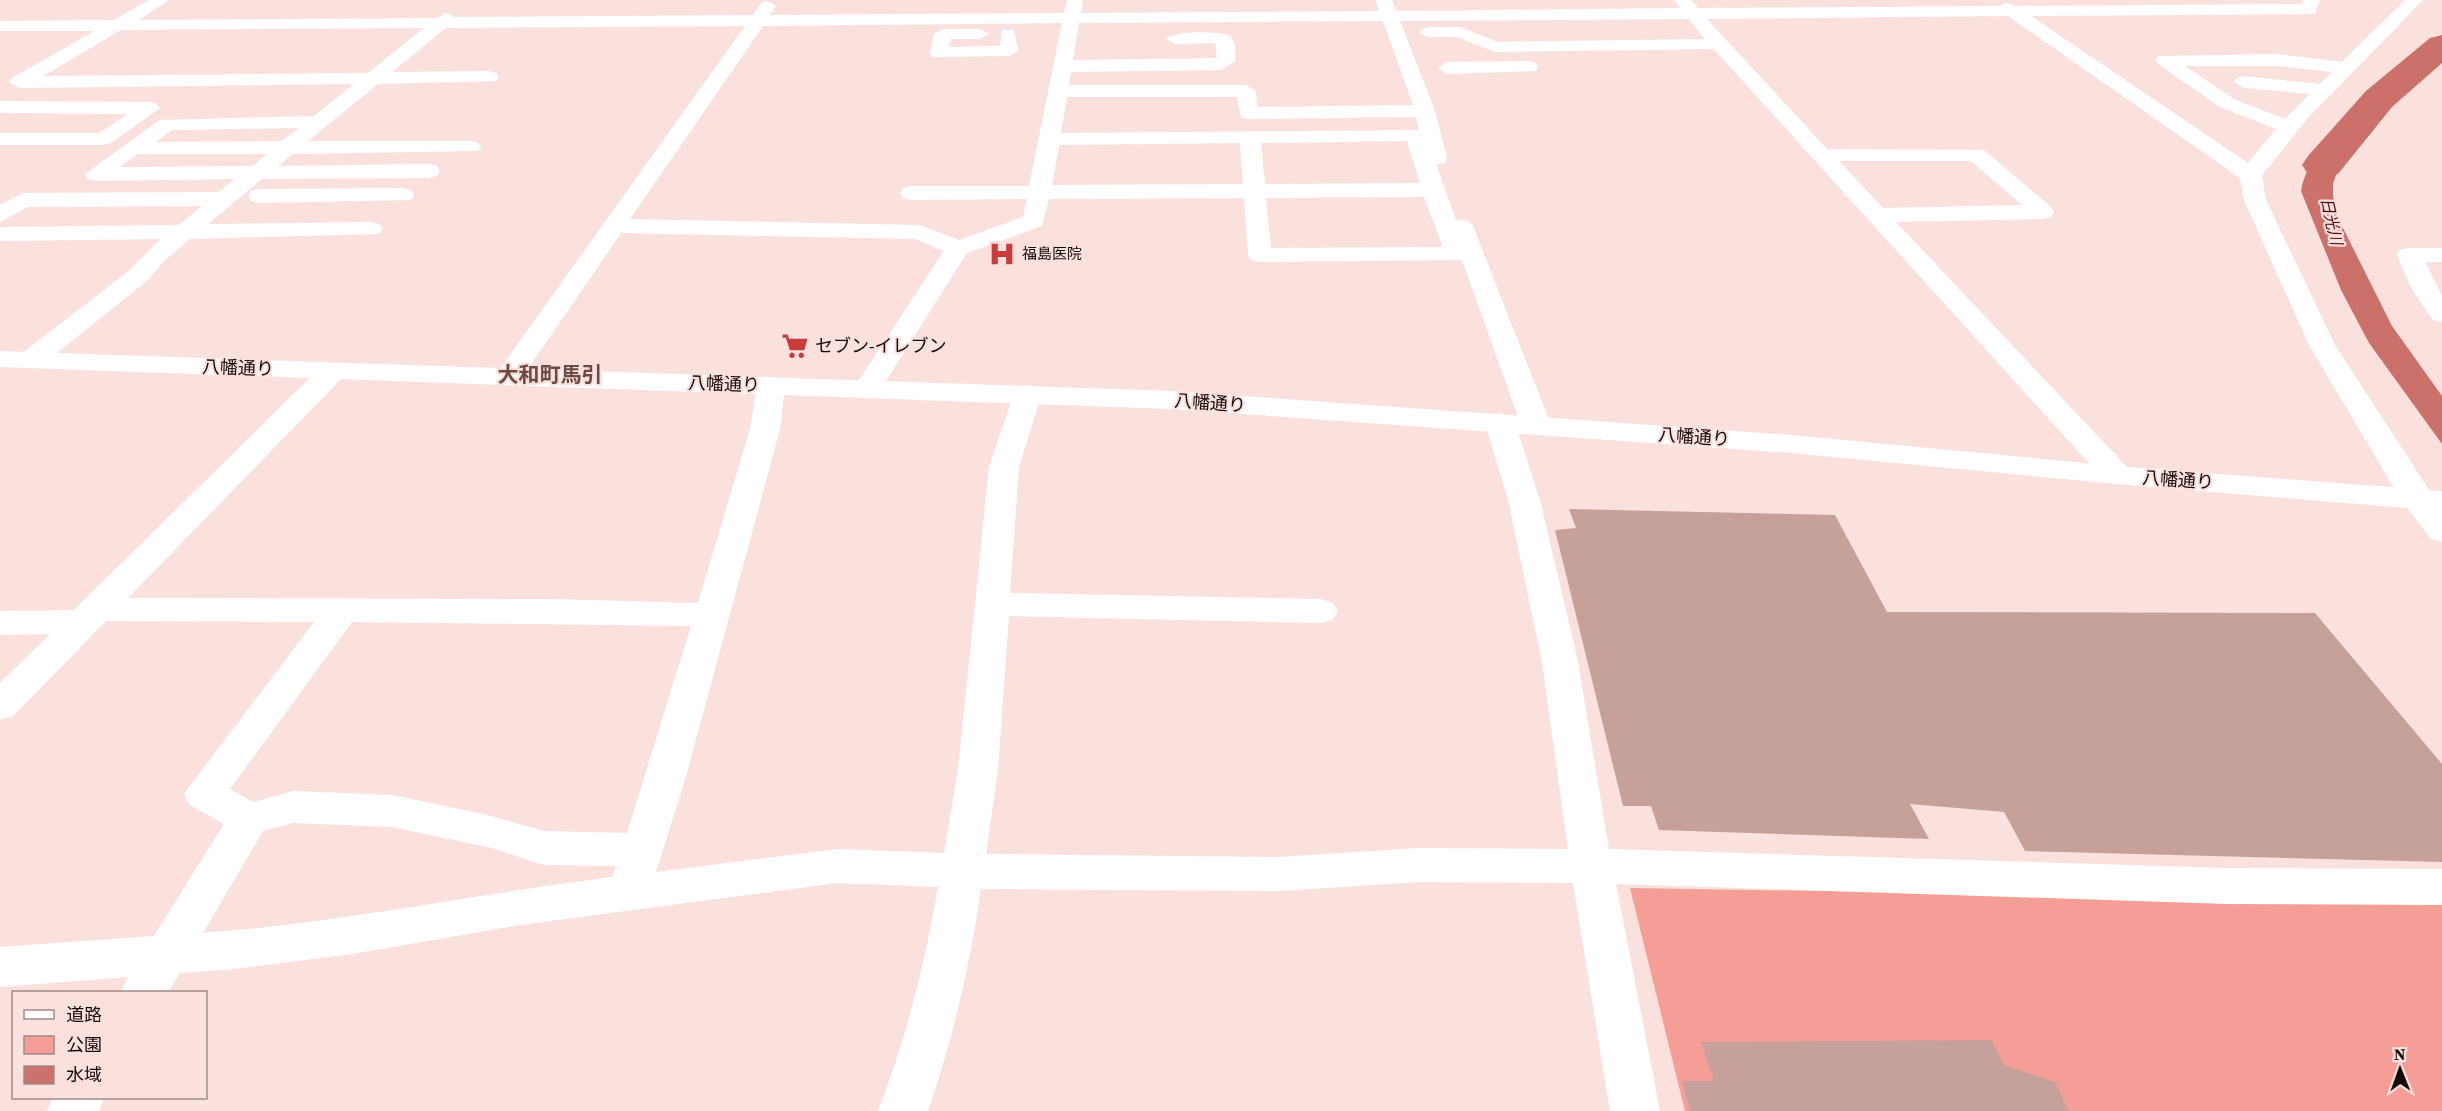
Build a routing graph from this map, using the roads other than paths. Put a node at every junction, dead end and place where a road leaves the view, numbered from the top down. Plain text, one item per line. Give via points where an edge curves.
1 (161, 0) edge
2 (469, 0) edge
3 (772, 0) edge
4 (2155, 0) edge
5 (2237, 0) edge
6 (2312, 0) edge
7 (2420, 2) edge
8 (1901, 5) edge
9 (2002, 5) edge
10 (1687, 6) edge
11 (2170, 9) junction
12 (2254, 9) junction
13 (953, 13) dead end
14 (1390, 15) edge
15 (758, 20) junction
16 (440, 23) junction
17 (1075, 24) edge
18 (0, 26) edge
19 (116, 26) junction
20 (1008, 34) dead end
21 (1160, 39) dead end
22 (192, 43) dead end
23 (1719, 44) junction
24 (1602, 46) junction
25 (88, 52) junction
26 (1064, 66) junction
27 (1552, 67) dead end
28 (1610, 67) dead end
29 (1447, 68) dead end
30 (2346, 68) junction
31 (489, 77) dead end
32 (372, 79) junction
33 (237, 80) junction
34 (19, 82) junction
35 (2197, 82) junction
36 (2325, 90) junction
37 (1059, 91) junction
38 (0, 93) edge
39 (210, 99) dead end
40 (0, 107) edge
41 (1425, 111) junction
42 (313, 112) junction
43 (2288, 127) junction
44 (1250, 137) junction
45 (1051, 139) junction
46 (0, 140) edge
47 (471, 147) dead end
48 (133, 148) junction
49 (284, 148) junction
50 (1821, 155) junction
51 (429, 171) dead end
52 (255, 173) junction
53 (2251, 175) junction
54 (1255, 190) junction
55 (1433, 190) junction
56 (1041, 191) junction
57 (911, 193) dead end
58 (403, 195) dead end
59 (226, 197) junction
60 (0, 214) edge
61 (1877, 215) junction
62 (613, 226) junction
63 (371, 229) dead end
64 (186, 231) junction
65 (0, 234) edge
66 (958, 248) junction
67 (2442, 255) edge
68 (2442, 314) edge
69 (0, 359) edge
70 (31, 360) junction
71 (333, 371) junction
72 (509, 376) junction
73 (771, 386) junction
74 (867, 389) junction
75 (1028, 393) junction
76 (1518, 424) junction
77 (2117, 475) junction
78 (2429, 500) edge
79 (2442, 532) edge
80 (991, 604) junction
81 (342, 610) junction
82 (1321, 611) dead end
83 (711, 615) junction
84 (87, 616) junction
85 (0, 623) edge
86 (0, 706) edge
87 (249, 819) junction
88 (642, 850) junction
89 (1591, 866) junction
90 (962, 871) junction
91 (2442, 887) edge
92 (628, 894) junction
93 (166, 955) junction
94 (0, 967) edge
95 (145, 991) edge
96 (903, 1111) edge
97 (1635, 1111) edge

1 - 19 street
2 - 16 street
3 - 15 street
4 - 11 street
5 - 12 street
6 - 12 street via 2309,9
7 - 30 street
8 - 9 street
8 - 10 street
9 - 11 street
9 - 53 street
10 - 14 street
10 - 23 street
11 - 12 street
13 - 17 street
14 - 17 street
14 - 24 street via 1460,32 1495,47
14 - 41 street
15 - 16 street
15 - 17 street
15 - 62 street
16 - 19 street
16 - 32 street
17 - 20 street
17 - 26 street
18 - 19 street
19 - 25 street
21 - 26 street via 1218,38 1225,41 1226,61
22 - 25 street
23 - 24 street
23 - 50 street
24 - 28 street
25 - 34 street via 55,61
26 - 37 street
27 - 29 street
30 - 35 street via 2278,60 2164,60
30 - 36 street
31 - 32 street
32 - 33 street
32 - 42 street via 343,101
33 - 34 street
33 - 39 street
34 - 38 street
35 - 36 street via 2261,81
35 - 43 street via 2227,103
36 - 43 street
37 - 41 street via 1246,92 1248,113
37 - 45 street
40 - 46 street via 150,108 104,139
41 - 76 street
42 - 48 street via 167,124
42 - 49 street
43 - 53 street
44 - 45 street
44 - 54 street
44 - 55 street via 1416,135
45 - 56 street
47 - 49 street
48 - 49 street
48 - 52 street via 96,174
49 - 52 street
50 - 61 street
50 - 61 street via 1976,155 2043,212
51 - 52 street
52 - 59 street
53 - 78 street via 2255,200 2322,345
54 - 55 street
54 - 55 street via 1260,255 1458,254
54 - 56 street
56 - 57 street
56 - 66 street via 1034,222
58 - 59 street
59 - 60 street via 23,200
59 - 64 street
61 - 77 street
62 - 66 street via 919,232
62 - 72 street
63 - 64 street
64 - 65 street
64 - 70 street via 139,275
66 - 74 street
67 - 68 street via 2409,255
69 - 70 street, 八幡通り
70 - 71 street, 八幡通り
71 - 72 street, 八幡通り
71 - 84 street
72 - 73 street, 八幡通り
73 - 74 street, 八幡通り
73 - 83 street via 765,429
74 - 75 street, 八幡通り
75 - 76 street, 八幡通り
75 - 80 street via 1004,467
76 - 77 street, 八幡通り via 1791,444
76 - 89 street via 1525,504 1560,662
77 - 78 street, 八幡通り
78 - 79 street
80 - 82 street
80 - 90 street via 978,771
81 - 83 street
81 - 84 street
81 - 87 street via 204,794
83 - 88 street
84 - 85 street
84 - 86 street
87 - 88 street via 294,807 392,811 488,831 543,848
87 - 93 street
88 - 92 street
89 - 90 street via 1420,865 1278,874
89 - 91 street via 2227,886
89 - 97 street
90 - 92 street via 838,866
90 - 96 street via 953,931 925,1052
92 - 93 street via 520,907 352,935
93 - 94 street
93 - 95 street

